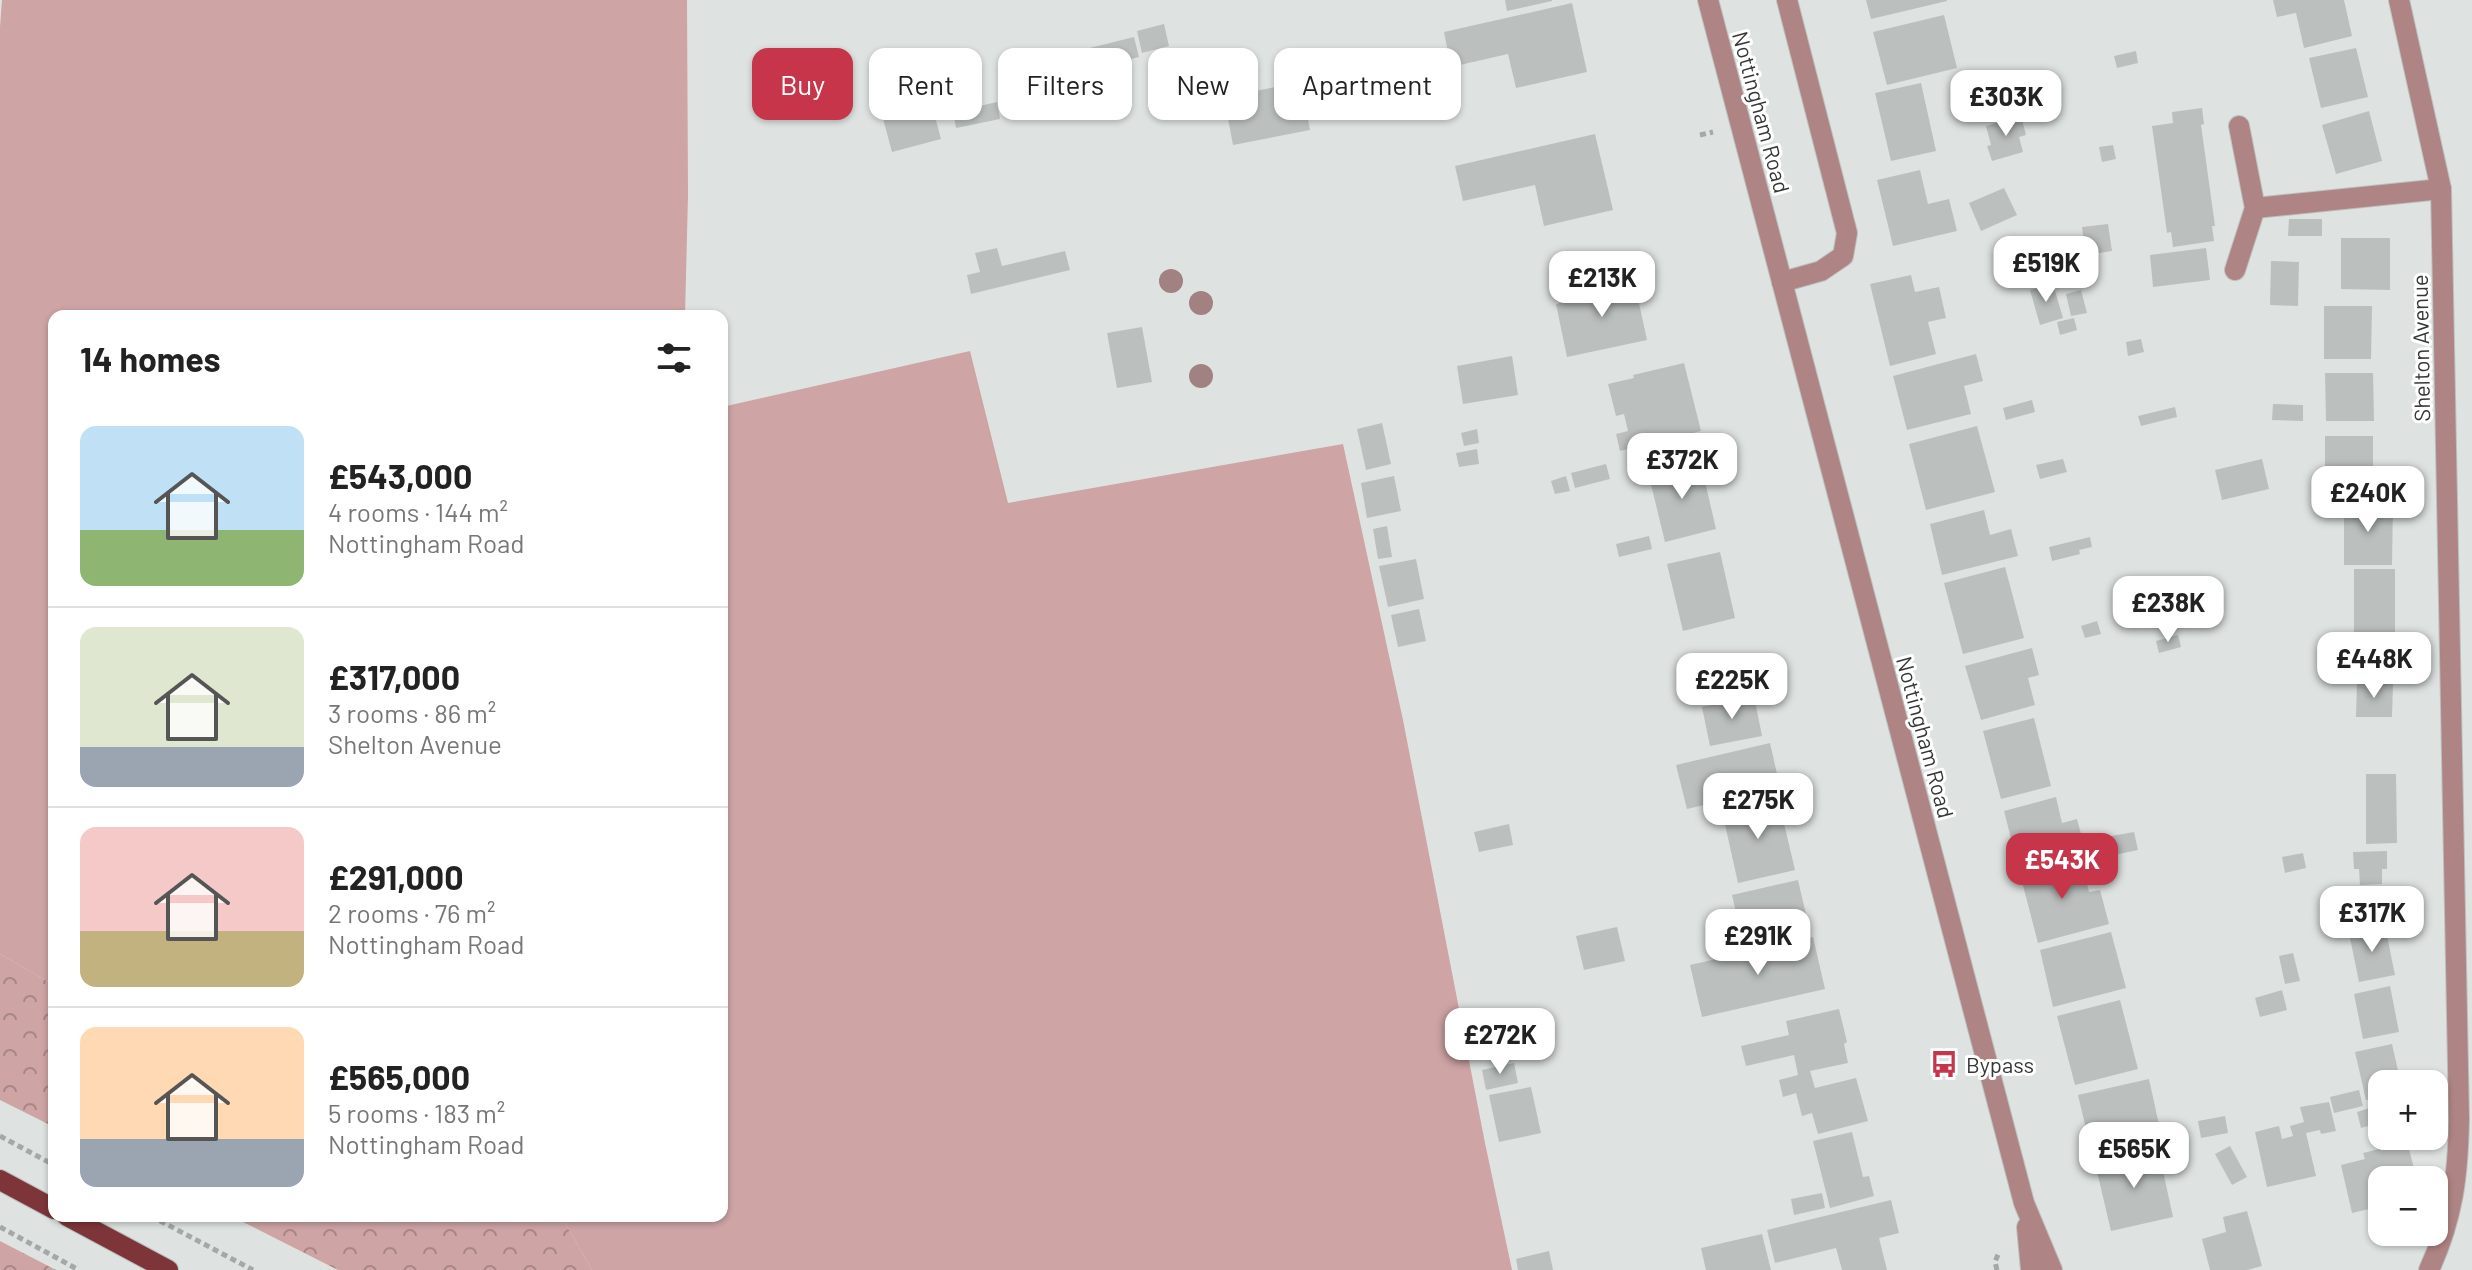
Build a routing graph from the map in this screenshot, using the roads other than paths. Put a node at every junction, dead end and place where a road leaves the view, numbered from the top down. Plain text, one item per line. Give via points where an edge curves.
1 (1708, 0) edge
2 (1787, 0) edge
3 (2399, 0) edge
4 (2239, 126) dead end
5 (2441, 189) junction
6 (2255, 208) junction
7 (2235, 270) dead end
8 (1782, 282) junction
9 (0, 1180) edge
10 (2024, 1203) junction
11 (48, 1206) edge
12 (78, 1222) edge
13 (168, 1270) edge
14 (2031, 1270) edge
15 (2052, 1270) edge
16 (2429, 1270) edge

1 - 8 street, Nottingham Road
2 - 8 street via 1847,233 1843,256 1821,271
3 - 5 street, Shelton Avenue
4 - 6 street
5 - 6 street
5 - 16 street, Shelton Avenue via 2459,1119 2455,1190
6 - 7 street
8 - 10 street, Nottingham Road
9 - 11 main road
10 - 14 street, Nottingham Road
10 - 15 street, Nottingham Road
12 - 13 main road

